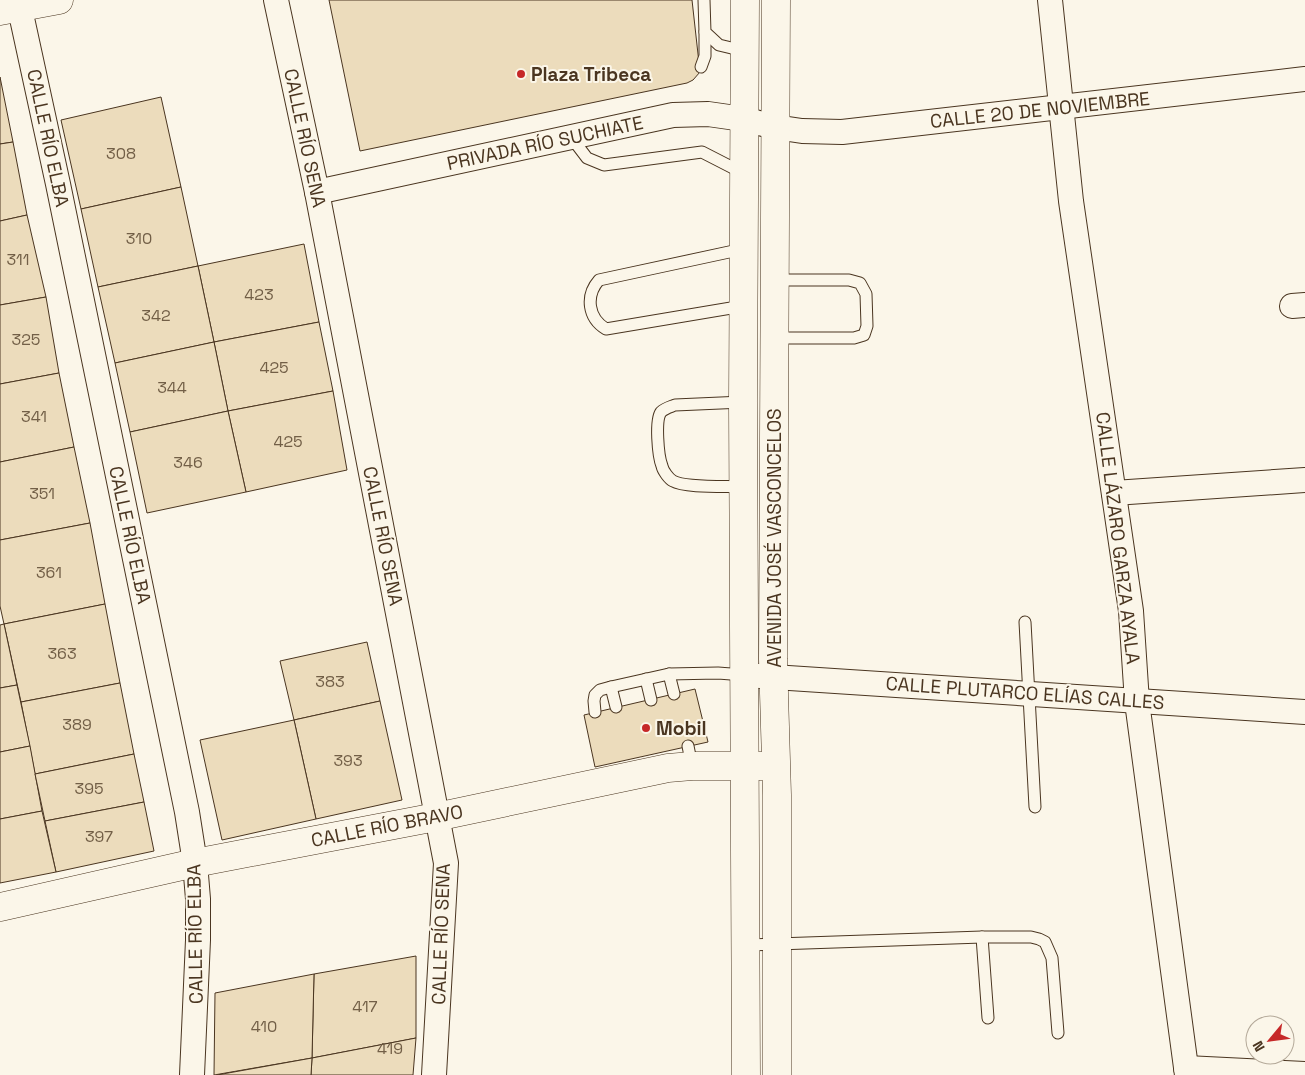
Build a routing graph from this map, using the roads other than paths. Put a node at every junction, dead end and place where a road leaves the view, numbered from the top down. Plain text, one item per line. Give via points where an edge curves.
1 (59, 0) edge
2 (276, 0) edge
3 (704, 0) edge
4 (745, 0) edge
5 (776, 0) edge
6 (1050, 0) edge
7 (12, 6) edge
8 (705, 32) junction
9 (744, 51) junction
10 (701, 67) dead end
11 (1305, 79) edge
12 (1061, 108) junction
13 (743, 119) junction
14 (775, 127) junction
15 (571, 137) junction
16 (743, 173) junction
17 (317, 192) junction
18 (743, 249) junction
19 (775, 280) junction
20 (743, 306) junction
21 (774, 338) junction
22 (743, 402) junction
23 (1305, 480) edge
24 (744, 487) junction
25 (1114, 493) junction
26 (1025, 622) dead end
27 (670, 674) junction
28 (744, 675) junction
29 (773, 676) junction
30 (646, 679) junction
31 (611, 687) junction
32 (1028, 693) junction
33 (674, 694) dead end
34 (651, 700) dead end
35 (1137, 702) junction
36 (616, 708) dead end
37 (595, 712) dead end
38 (1305, 712) edge
39 (775, 766) junction
40 (743, 767) junction
41 (1035, 807) dead end
42 (436, 817) junction
43 (195, 863) junction
44 (0, 907) edge
45 (982, 937) junction
46 (777, 944) junction
47 (745, 945) junction
48 (988, 1018) dead end
49 (1058, 1033) dead end
50 (1186, 1071) edge
51 (1305, 1074) edge
52 (192, 1075) edge
53 (434, 1075) edge
54 (746, 1075) edge
55 (777, 1075) edge

1 - 7 main road
2 - 17 street, CALLE RÍO SENA
3 - 8 lane
4 - 9 main road, AVENIDA JOSÉ VASCONCELOS
5 - 14 main road, AVENIDA JOSÉ VASCONCELOS
6 - 12 street, CALLE LÁZARO GARZA AYALA
7 - 43 street, CALLE RÍO ELBA via 58,184 164,696
8 - 9 lane via 719,46
8 - 10 lane via 705,56
9 - 13 main road, AVENIDA JOSÉ VASCONCELOS
11 - 12 street, CALLE 20 DE NOVIEMBRE
12 - 14 street, CALLE 20 DE NOVIEMBRE via 842,132
12 - 25 street, CALLE LÁZARO GARZA AYALA via 1071,201
13 - 14 street, PRIVADA RÍO SUCHIATE
13 - 15 street, PRIVADA RÍO SUCHIATE via 708,114 672,115
13 - 16 main road, AVENIDA JOSÉ VASCONCELOS
14 - 19 main road, AVENIDA JOSÉ VASCONCELOS
15 - 16 lane via 587,158 604,165 702,152
15 - 17 street, PRIVADA RÍO SUCHIATE
16 - 18 main road, AVENIDA JOSÉ VASCONCELOS
17 - 42 street, CALLE RÍO SENA
18 - 20 main road, AVENIDA JOSÉ VASCONCELOS
18 - 20 lane via 599,280 592,288 590,307 597,324 606,329
19 - 21 main road, AVENIDA JOSÉ VASCONCELOS
19 - 21 lane via 849,280 860,283 866,294 867,326 864,335 854,338
20 - 22 main road, AVENIDA JOSÉ VASCONCELOS
21 - 29 main road, AVENIDA JOSÉ VASCONCELOS
22 - 24 main road, AVENIDA JOSÉ VASCONCELOS
22 - 24 lane via 675,405 660,413 657,424 662,466 673,481
23 - 25 street
24 - 28 main road, AVENIDA JOSÉ VASCONCELOS
25 - 35 street, CALLE LÁZARO GARZA AYALA via 1131,611
26 - 32 lane
27 - 28 lane
27 - 30 lane
27 - 33 lane
28 - 29 street, CALLE PLUTARCO ELÍAS CALLES
28 - 40 main road, AVENIDA JOSÉ VASCONCELOS
29 - 32 street, CALLE PLUTARCO ELÍAS CALLES
29 - 39 main road, AVENIDA JOSÉ VASCONCELOS
30 - 31 lane
30 - 34 lane
31 - 36 lane
31 - 37 lane via 595,695
32 - 35 street, CALLE PLUTARCO ELÍAS CALLES
32 - 41 lane
35 - 38 street, CALLE PLUTARCO ELÍAS CALLES
35 - 50 street, CALLE LÁZARO GARZA AYALA
39 - 40 main road, CALLE RÍO BRAVO
39 - 46 main road, AVENIDA JOSÉ VASCONCELOS
40 - 42 main road, CALLE RÍO BRAVO via 678,760
40 - 47 main road, AVENIDA JOSÉ VASCONCELOS
42 - 43 main road, CALLE RÍO BRAVO
42 - 53 street, CALLE RÍO SENA via 446,863
43 - 44 main road, CALLE RÍO BRAVO
43 - 52 street, CALLE RÍO ELBA via 198,940
45 - 46 lane
45 - 48 lane
45 - 49 lane via 1031,937 1045,942 1052,958
46 - 47 lane
46 - 55 main road, AVENIDA JOSÉ VASCONCELOS
47 - 54 main road, AVENIDA JOSÉ VASCONCELOS
50 - 51 street

